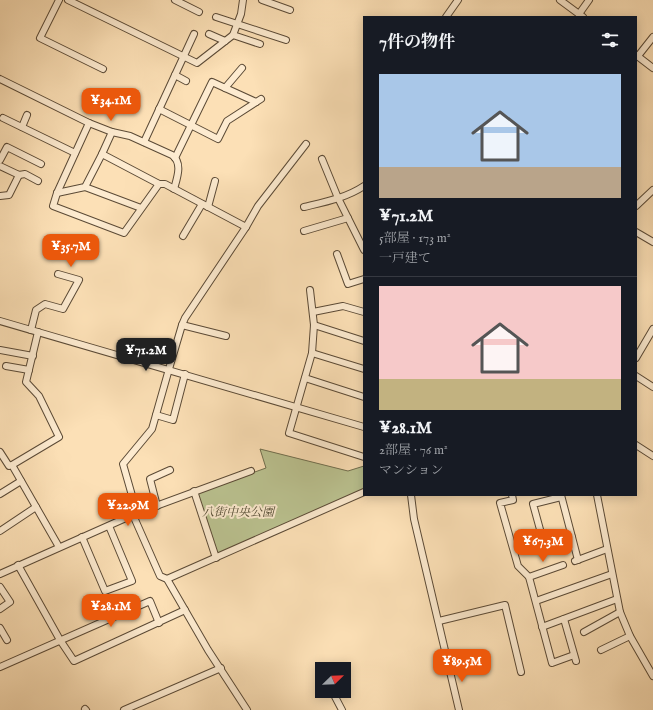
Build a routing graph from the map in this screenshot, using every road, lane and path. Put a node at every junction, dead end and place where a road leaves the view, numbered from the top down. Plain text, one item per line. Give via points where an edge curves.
1 (59, 0) edge
2 (68, 0) edge
3 (175, 0) edge
4 (243, 0) edge
5 (262, 0) edge
6 (458, 0) edge
7 (560, 0) edge
8 (589, 0) edge
9 (290, 10) dead end
10 (199, 12) dead end
11 (581, 15) edge
12 (447, 16) edge
13 (216, 17) dead end
14 (237, 24) junction
15 (194, 34) dead end
16 (209, 34) dead end
17 (233, 35) junction
18 (653, 36) edge
19 (286, 40) dead end
20 (225, 41) junction
21 (260, 44) dead end
22 (637, 56) edge
23 (184, 57) junction
24 (242, 68) dead end
25 (653, 68) edge
26 (103, 69) dead end
27 (175, 75) junction
28 (0, 79) edge
29 (186, 81) dead end
30 (225, 88) junction
31 (159, 110) junction
32 (27, 115) dead end
33 (3, 118) dead end
34 (89, 123) junction
35 (190, 126) junction
36 (22, 127) junction
37 (112, 132) junction
38 (144, 142) junction
39 (306, 144) dead end
40 (75, 152) junction
41 (102, 154) junction
42 (175, 158) junction
43 (322, 159) dead end
44 (0, 160) edge
45 (41, 164) dead end
46 (0, 166) edge
47 (19, 175) junction
48 (38, 181) dead end
49 (215, 181) dead end
50 (158, 184) junction
51 (86, 187) junction
52 (363, 187) edge
53 (174, 189) junction
54 (653, 190) edge
55 (57, 193) junction
56 (0, 196) edge
57 (338, 198) junction
58 (637, 205) edge
59 (205, 206) junction
60 (304, 207) dead end
61 (141, 208) junction
62 (348, 218) junction
63 (246, 227) junction
64 (304, 231) dead end
65 (637, 233) edge
66 (183, 236) dead end
67 (362, 241) edge
68 (653, 242) edge
69 (337, 254) dead end
70 (58, 274) dead end
71 (363, 279) edge
72 (310, 290) dead end
73 (313, 312) junction
74 (363, 312) edge
75 (0, 321) edge
76 (182, 325) junction
77 (314, 325) junction
78 (653, 329) edge
79 (31, 330) junction
80 (38, 332) junction
81 (226, 336) dead end
82 (363, 341) edge
83 (0, 350) edge
84 (312, 353) junction
85 (32, 356) junction
86 (637, 356) edge
87 (6, 366) dead end
88 (168, 369) junction
89 (363, 369) edge
90 (29, 370) junction
91 (185, 374) junction
92 (637, 377) edge
93 (305, 378) junction
94 (653, 388) edge
95 (363, 397) edge
96 (296, 406) junction
97 (156, 415) junction
98 (363, 426) edge
99 (637, 446) edge
100 (0, 452) edge
101 (653, 456) edge
102 (363, 457) edge
103 (12, 465) junction
104 (170, 470) dead end
105 (251, 471) dead end
106 (21, 481) junction
107 (194, 491) junction
108 (363, 492) edge
109 (0, 494) edge
110 (411, 496) edge
111 (512, 496) edge
112 (561, 496) edge
113 (597, 496) edge
114 (157, 506) junction
115 (36, 507) junction
116 (135, 514) junction
117 (109, 526) junction
118 (0, 531) edge
119 (82, 537) junction
120 (572, 537) junction
121 (59, 547) junction
122 (607, 549) junction
123 (216, 558) junction
124 (18, 565) junction
125 (563, 565) dead end
126 (0, 574) edge
127 (612, 574) junction
128 (529, 577) junction
129 (167, 579) junction
130 (0, 587) edge
131 (617, 600) junction
132 (536, 601) junction
133 (0, 609) edge
134 (185, 610) junction
135 (620, 612) junction
136 (564, 619) junction
137 (439, 621) junction
138 (159, 622) junction
139 (542, 627) junction
140 (0, 628) edge
141 (584, 632) dead end
142 (630, 636) junction
143 (7, 640) dead end
144 (60, 640) junction
145 (602, 650) dead end
146 (0, 667) edge
147 (221, 668) junction
148 (521, 672) dead end
149 (653, 675) edge
150 (336, 698) edge
151 (124, 710) edge
152 (247, 710) edge
153 (342, 710) edge
154 (459, 710) edge

1 - 26 street via 40,38
2 - 23 street
3 - 10 street
4 - 14 street
5 - 9 street
6 - 12 street
7 - 11 street
8 - 11 street
13 - 14 street
14 - 17 street
14 - 19 street
15 - 23 street
16 - 20 street
17 - 20 street
17 - 21 street
18 - 22 street
20 - 23 street via 197,63
22 - 25 street
23 - 27 street
24 - 30 street
27 - 29 street
27 - 31 street
28 - 34 street
30 - 35 street via 212,82
30 - 35 street via 258,101 228,120 218,140
31 - 35 street
31 - 38 street
32 - 36 street
33 - 36 street
34 - 37 street
34 - 40 street
35 - 42 street
36 - 40 street
37 - 38 street
37 - 41 street
38 - 42 street
39 - 63 street via 258,206
40 - 55 street
41 - 50 street
41 - 51 street
42 - 53 street via 178,173
43 - 57 street
44 - 45 street via 7,147
46 - 47 street
47 - 48 street via 25,174
47 - 56 street via 9,195
49 - 59 street
50 - 53 street via 165,184
50 - 61 street
51 - 55 street
51 - 61 street
52 - 57 street
53 - 59 street
54 - 58 street
55 - 61 street via 53,206 124,233
57 - 60 street
57 - 62 street
59 - 63 street
59 - 66 street
62 - 64 street
62 - 67 street
63 - 76 street
65 - 68 street
69 - 71 street via 348,284
70 - 79 street via 79,280 63,309 45,304 36,310
72 - 73 street
73 - 74 street via 343,306
73 - 77 street
75 - 79 street
76 - 81 street
76 - 88 street
77 - 82 street
77 - 84 street
78 - 86 street
79 - 80 street
80 - 85 street
80 - 88 street
83 - 85 street
84 - 89 street
84 - 93 street
85 - 90 street
87 - 90 street
88 - 91 street
88 - 97 street
90 - 103 street via 26,382 39,396 59,437
91 - 96 street
91 - 97 street via 173,420
92 - 94 street
93 - 95 street
93 - 96 street
96 - 98 street
96 - 102 street via 289,433
97 - 116 street via 152,429 123,464
99 - 101 street
100 - 103 street via 9,466
103 - 106 street
104 - 114 street via 150,479
105 - 107 street
106 - 109 street
106 - 115 street
107 - 114 street
107 - 123 street
108 - 123 street
110 - 137 street via 414,519
111 - 128 street via 513,500 500,503 518,566
112 - 120 street
112 - 120 street via 533,504 544,544
113 - 122 street
114 - 116 street
115 - 118 street
115 - 121 street
116 - 117 street
116 - 129 street via 160,576
117 - 119 street
117 - 119 street via 132,581 105,591
119 - 121 street
120 - 122 street via 577,560
121 - 124 street
122 - 127 street
123 - 129 street
124 - 126 street
124 - 144 street
125 - 128 street
127 - 131 street
127 - 132 street
128 - 132 street
129 - 134 street
130 - 133 street via 10,602
131 - 135 street
131 - 136 street
132 - 139 street
134 - 138 street
134 - 147 street
135 - 141 street
135 - 142 street
136 - 139 street
136 - 139 street via 575,658 552,663
137 - 148 street via 505,605
137 - 154 street
138 - 144 street via 74,661
138 - 144 street via 150,601
140 - 143 street
142 - 145 street
142 - 149 street
144 - 146 street
147 - 151 street
147 - 152 street
150 - 153 street

